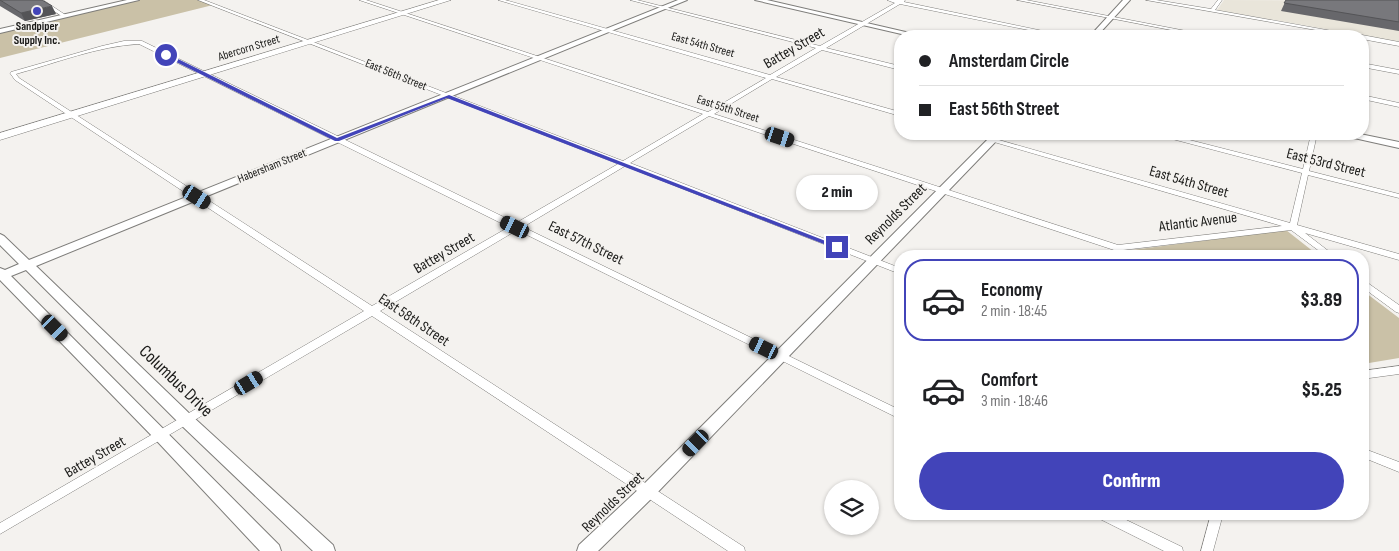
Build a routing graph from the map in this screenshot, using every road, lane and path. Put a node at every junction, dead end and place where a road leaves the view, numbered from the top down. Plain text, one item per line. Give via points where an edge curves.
1 (40, 0) edge
2 (136, 0) edge
3 (200, 0) edge
4 (361, 0) edge
5 (432, 0) edge
6 (447, 0) edge
7 (500, 0) edge
8 (632, 0) edge
9 (684, 0) edge
10 (758, 0) edge
11 (889, 0) edge
12 (1019, 0) edge
13 (1128, 0) edge
14 (1148, 0) edge
15 (1220, 0) edge
16 (901, 1) edge
17 (664, 8) junction
18 (1212, 11) junction
19 (400, 12) junction
20 (65, 16) junction
21 (1110, 18) junction
22 (862, 24) junction
23 (608, 30) junction
24 (1036, 30) edge
25 (1099, 30) edge
26 (1176, 30) edge
27 (1315, 30) edge
28 (0, 31) edge
29 (894, 31) edge
30 (1369, 38) edge
31 (308, 40) junction
32 (1399, 44) edge
33 (821, 48) junction
34 (539, 59) junction
35 (894, 66) edge
36 (1369, 66) edge
37 (1399, 72) edge
38 (200, 73) junction
39 (771, 77) junction
40 (447, 96) junction
41 (1369, 99) edge
42 (1399, 105) edge
43 (68, 112) junction
44 (894, 112) edge
45 (708, 114) junction
46 (0, 130) edge
47 (0, 136) edge
48 (1369, 139) edge
49 (337, 140) junction
50 (992, 140) edge
51 (1005, 140) edge
52 (1182, 140) edge
53 (1313, 140) edge
54 (1399, 145) edge
55 (622, 164) junction
56 (1305, 172) junction
57 (943, 189) junction
58 (1399, 196) edge
59 (197, 197) junction
60 (515, 227) junction
61 (1294, 227) junction
62 (0, 238) edge
63 (1117, 248) joint
64 (1323, 250) edge
65 (1399, 257) edge
66 (872, 260) junction
67 (28, 264) junction
68 (894, 269) edge
69 (1, 274) edge
70 (1369, 287) edge
71 (373, 310) junction
72 (1399, 310) edge
73 (781, 356) junction
74 (1399, 370) edge
75 (1369, 374) edge
76 (894, 411) edge
77 (186, 420) junction
78 (161, 435) junction
79 (1369, 455) edge
80 (1399, 467) edge
81 (647, 492) junction
82 (1114, 520) edge
83 (1215, 520) edge
84 (0, 529) edge
85 (272, 551) edge
86 (326, 551) edge
87 (586, 551) edge
88 (739, 551) edge
89 (1178, 551) edge
90 (1207, 551) edge

1 - 20 street
2 - 20 street
3 - 31 street, East 56th Street
4 - 19 street, East 55th Street
5 - 19 main road, Abercorn Street
6 - 19 main road, Abercorn Street
7 - 23 street, East 54th Street
8 - 17 street
9 - 17 street, Habersham Street
10 - 22 street
11 - 16 street
12 - 21 street
13 - 21 street
14 - 18 street
15 - 18 street
16 - 22 street, Battey Street
16 - 24 street
17 - 23 street, Habersham Street
17 - 33 street
18 - 27 street
19 - 31 main road, Abercorn Street
19 - 34 street, East 55th Street
20 - 28 street
21 - 25 street
21 - 26 street
22 - 29 street
22 - 33 street, Battey Street
23 - 34 street, Habersham Street
23 - 39 street, East 54th Street
30 - 32 street
31 - 38 main road, Abercorn Street
31 - 40 street, East 56th Street
33 - 35 street
33 - 39 street, Battey Street
34 - 40 street, Habersham Street
34 - 45 street, East 55th Street
36 - 37 street
38 - 43 main road, Abercorn Street
38 - 43 street, East 57th Street via 140,42 134,42 13,73 17,79
38 - 49 street, East 57th Street
39 - 44 street, East 54th Street
39 - 45 street, Battey Street
40 - 49 street, Habersham Street
40 - 55 street, East 56th Street
41 - 42 street
43 - 46 main road, Abercorn Street
43 - 47 main road, Abercorn Street
43 - 59 street, East 58th Street
45 - 55 street, Battey Street
45 - 57 street, East 55th Street
48 - 54 street
49 - 59 street, Habersham Street
49 - 60 street, East 57th Street
50 - 57 street, Reynolds Street
51 - 61 street, East 54th Street
52 - 56 street, East 53rd Street
53 - 56 street
55 - 60 street, Battey Street
55 - 66 street, East 56th Street
56 - 58 street, East 53rd Street
56 - 61 street
57 - 63 street, East 55th Street
57 - 66 street, Reynolds Street
59 - 67 street, Habersham Street
59 - 71 street, East 58th Street
60 - 71 street, Battey Street
60 - 73 street, East 57th Street
61 - 63 street, Atlantic Avenue
61 - 64 street
61 - 65 street, East 54th Street
62 - 67 street, Columbus Drive
66 - 68 street, East 56th Street
66 - 73 street, Reynolds Street
67 - 69 street, Habersham Street
67 - 77 street, Columbus Drive
69 - 78 street
70 - 72 street
71 - 77 street, Battey Street
71 - 81 street, East 58th Street
73 - 76 street, East 57th Street
73 - 81 street, Reynolds Street
74 - 75 street
77 - 78 street, Battey Street
77 - 86 street, Columbus Drive
78 - 84 street, Battey Street
78 - 85 street
79 - 80 street
81 - 87 street, Reynolds Street
81 - 88 street, East 58th Street
82 - 89 street
83 - 90 street

